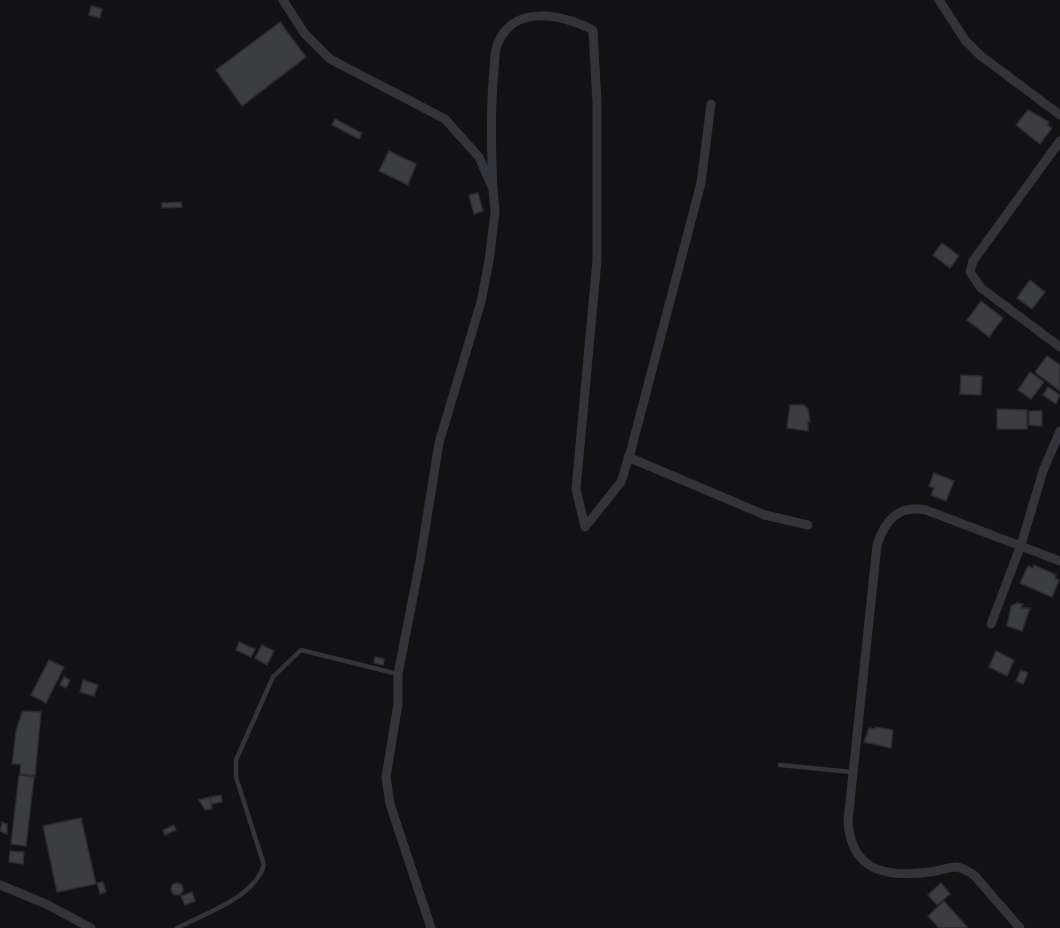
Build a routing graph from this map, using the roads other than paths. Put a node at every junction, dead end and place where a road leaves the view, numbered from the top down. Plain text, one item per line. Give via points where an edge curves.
1 (283, 0) edge
2 (939, 0) edge
3 (711, 104) dead end
4 (1060, 115) edge
5 (1060, 141) edge
6 (493, 189) junction
7 (1060, 346) edge
8 (1060, 431) edge
9 (628, 458) junction
10 (808, 525) dead end
11 (1021, 545) junction
12 (1060, 561) edge
13 (991, 624) dead end
14 (398, 674) junction
15 (780, 765) dead end
16 (854, 772) junction
17 (0, 885) edge
18 (91, 928) edge
19 (177, 928) edge
20 (431, 928) edge
21 (1020, 928) edge

1 - 6 street via 304,33 330,59 446,119 479,157
2 - 4 street via 981,56
3 - 9 street via 701,183
5 - 7 street via 973,261 970,272 981,288
6 - 9 street via 490,112 497,44 510,25 526,15 555,16 593,30 597,260 576,489 585,527 621,482
6 - 14 street via 495,212 481,302 439,443
8 - 11 street via 1043,471
9 - 10 street via 765,514
11 - 12 street
11 - 13 street
11 - 16 street via 915,508 891,517 882,528 877,545
14 - 19 lane via 301,650 273,677 236,760 236,777 264,865 260,878 240,895
14 - 20 street via 398,704 386,790
15 - 16 lane
16 - 21 street via 848,821 849,841 856,855 891,873 915,874 959,867 974,875
17 - 18 street

